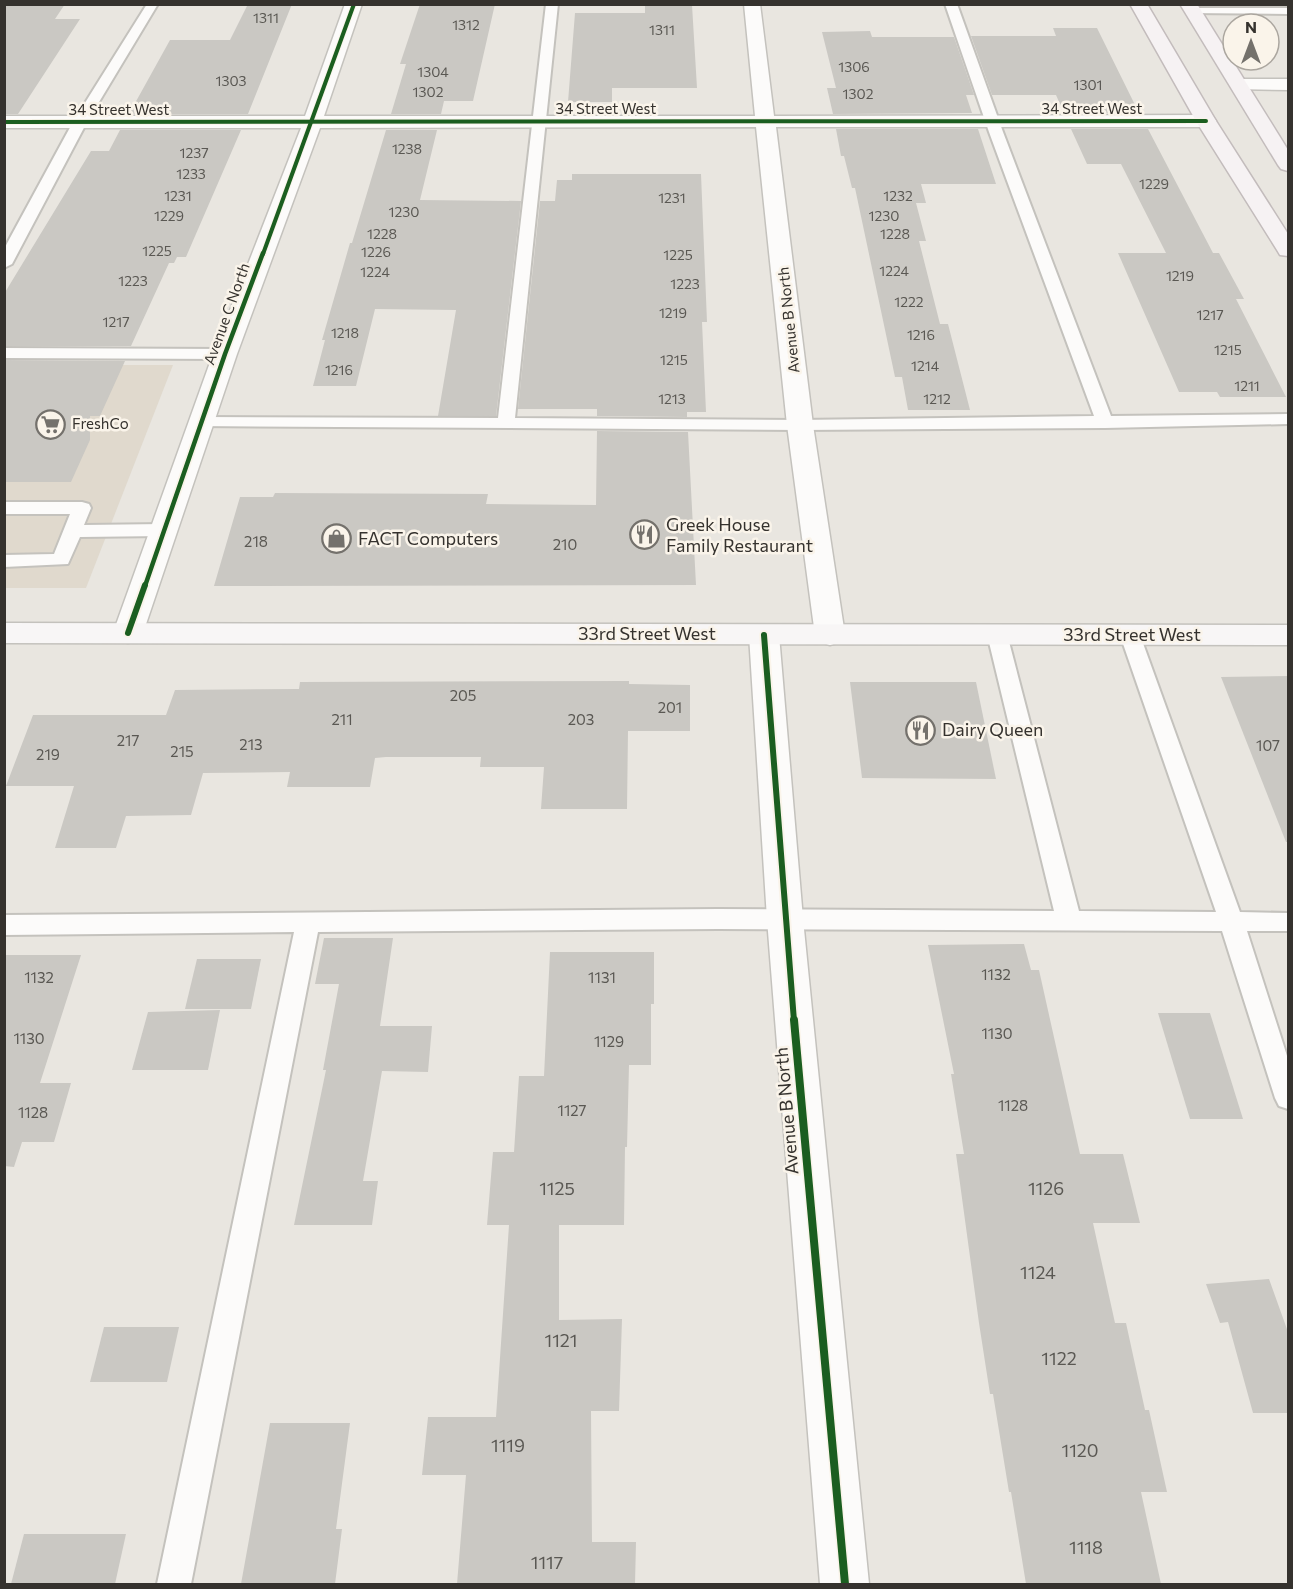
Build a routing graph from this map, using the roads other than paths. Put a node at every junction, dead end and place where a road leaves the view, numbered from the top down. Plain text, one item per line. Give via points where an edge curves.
1 (153, 4) edge
2 (354, 4) edge
3 (552, 4) edge
4 (752, 4) edge
5 (951, 4) edge
6 (1138, 4) edge
7 (1190, 8) edge
8 (1288, 11) edge
9 (1240, 86) junction
10 (1288, 86) edge
11 (992, 120) junction
12 (313, 121) junction
13 (537, 121) junction
14 (1206, 121) junction
15 (4, 122) edge
16 (80, 122) junction
17 (766, 122) junction
18 (1288, 165) edge
19 (1288, 250) edge
20 (4, 264) edge
21 (4, 353) edge
22 (225, 354) junction
23 (1288, 420) edge
24 (203, 422) junction
25 (1105, 423) junction
26 (506, 424) junction
27 (800, 425) junction
28 (4, 508) edge
29 (164, 530) junction
30 (72, 531) junction
31 (4, 561) edge
32 (128, 633) junction
33 (5, 634) edge
34 (997, 634) junction
35 (764, 635) junction
36 (830, 635) junction
37 (1130, 635) junction
38 (1288, 635) edge
39 (785, 919) junction
40 (1069, 921) junction
41 (1231, 921) junction
42 (1288, 922) edge
43 (308, 923) junction
44 (4, 925) edge
45 (1288, 1098) edge
46 (174, 1584) edge
47 (845, 1584) edge

1 - 16 lane
2 - 12 street, Avenue C North
3 - 13 lane
4 - 17 street, Avenue B North
5 - 11 lane
6 - 14 main road
7 - 8 lane
7 - 9 main road
9 - 10 street
9 - 18 main road
11 - 14 street, 34 Street West
11 - 17 street, 34 Street West
11 - 25 lane
12 - 13 street, 34 Street West
12 - 16 street, 34 Street West
12 - 22 street, Avenue C North
13 - 17 street, 34 Street West
13 - 26 lane
14 - 19 main road
15 - 16 street, 34 Street West
16 - 20 lane
17 - 27 street, Avenue B North
21 - 22 lane
22 - 24 street, Avenue C North
23 - 25 lane
24 - 26 lane
24 - 29 street, Avenue C North
25 - 27 lane
26 - 27 lane
27 - 36 street, Avenue B North
28 - 30 lane via 82,508
29 - 30 lane
29 - 32 street, Avenue C North
30 - 31 lane via 61,560
32 - 33 main road, 33rd Street West
32 - 35 main road, 33rd Street West
34 - 36 main road, 33rd Street West
34 - 37 main road, 33rd Street West
34 - 40 lane
35 - 36 main road, 33rd Street West
35 - 39 street, Avenue B North
37 - 38 main road, 33rd Street West
37 - 41 lane
39 - 40 lane
39 - 43 lane
39 - 47 street, Avenue B North
40 - 41 lane
41 - 42 lane
41 - 45 lane
43 - 44 lane
43 - 46 lane

